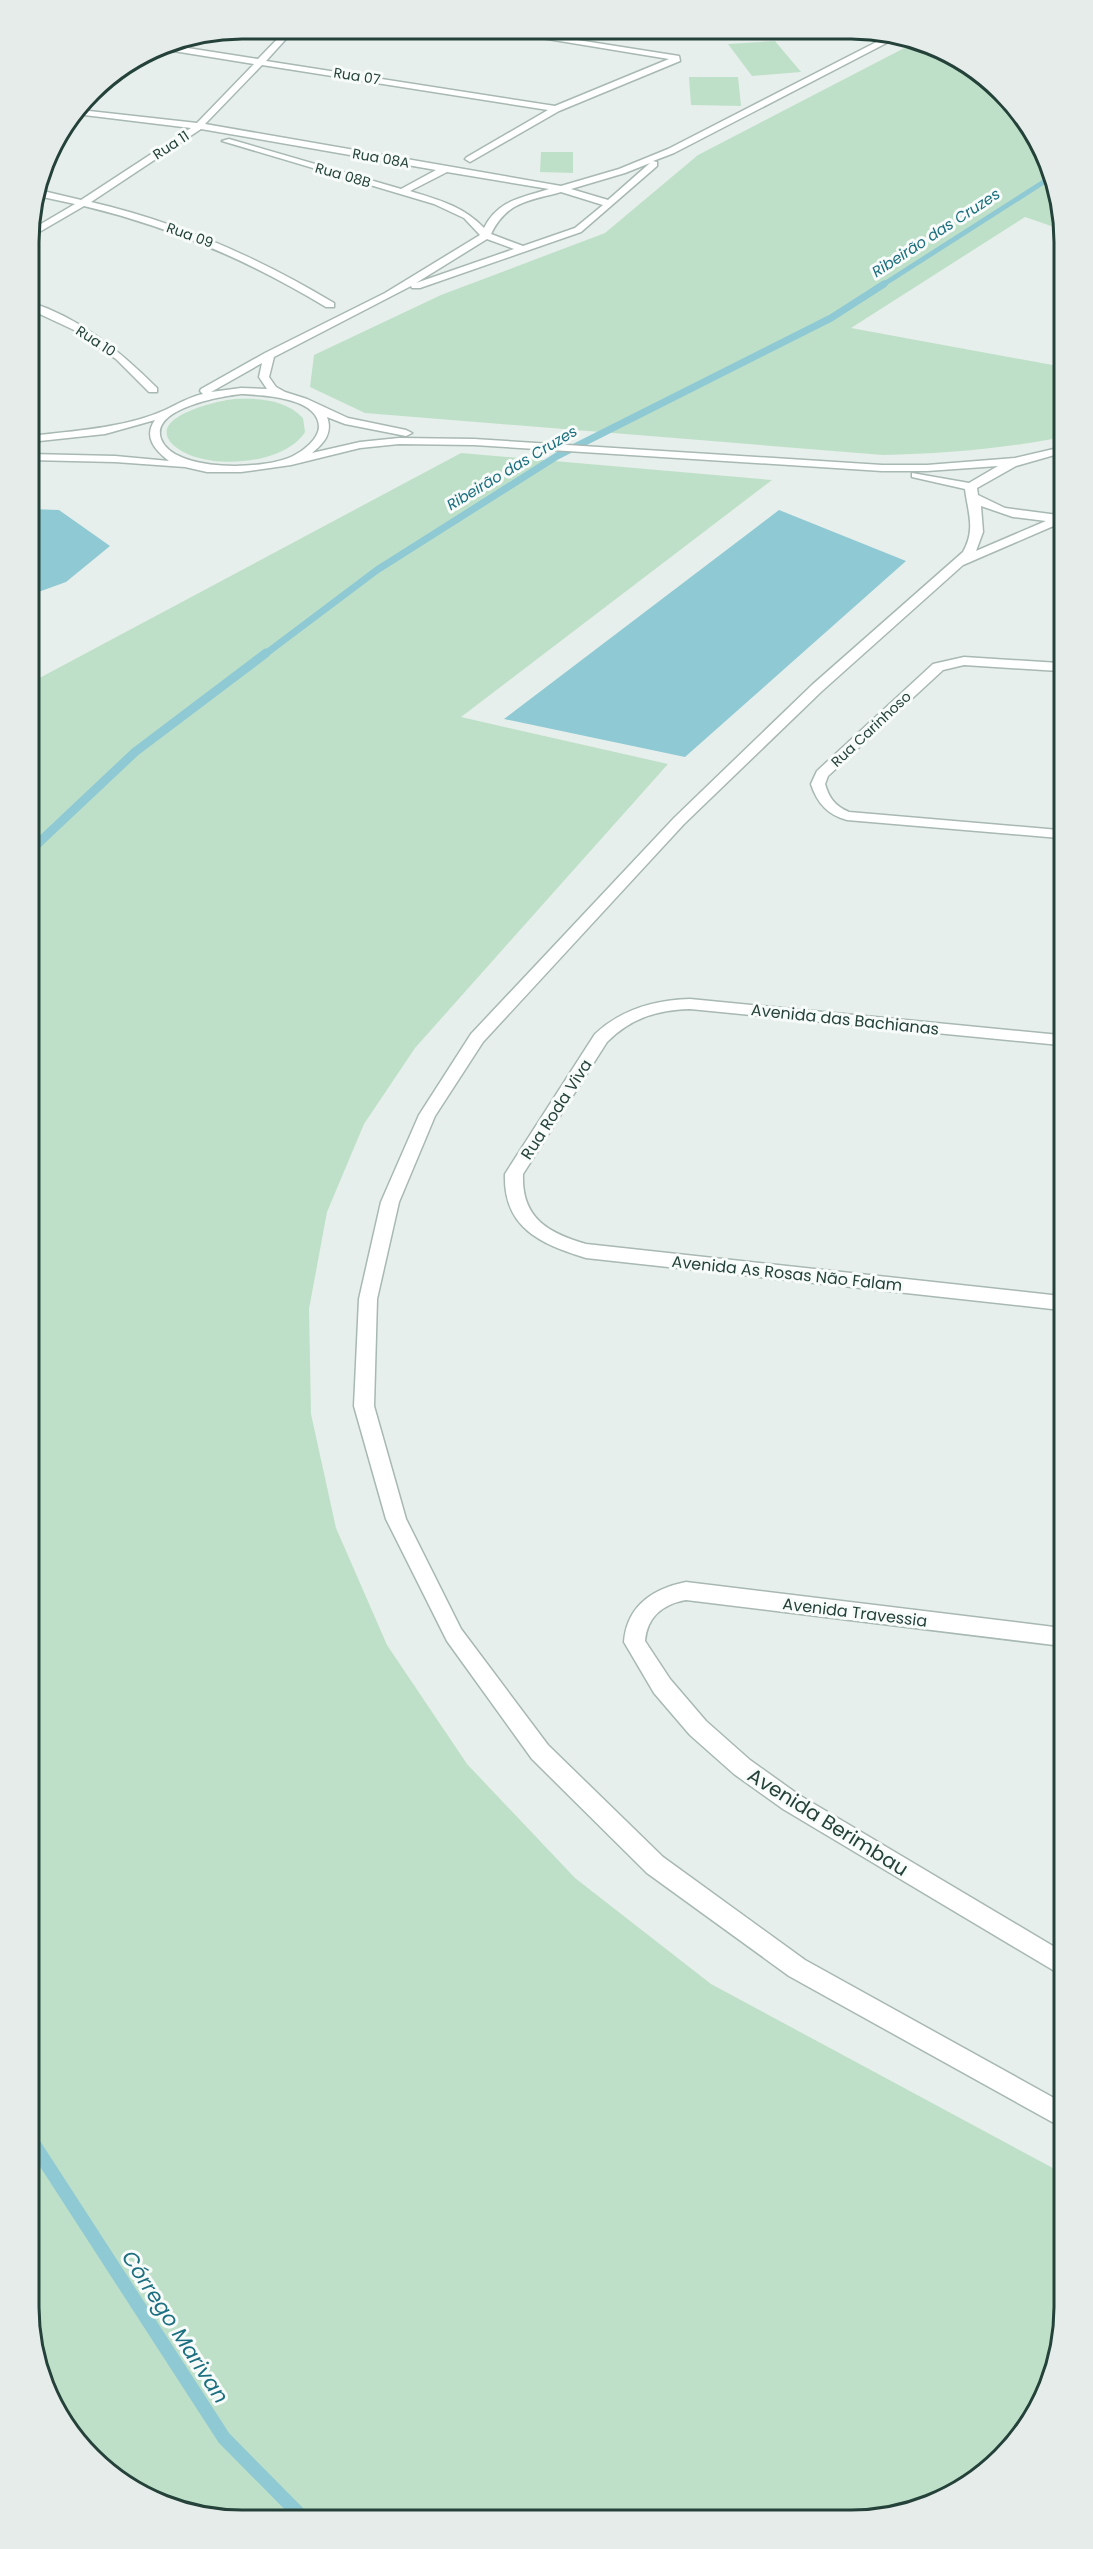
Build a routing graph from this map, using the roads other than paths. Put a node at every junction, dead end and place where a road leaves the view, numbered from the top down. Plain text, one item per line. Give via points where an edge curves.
1 (282, 39) edge
2 (553, 39) edge
3 (883, 42) edge
4 (180, 49) edge
5 (262, 61) junction
6 (556, 109) junction
7 (85, 113) edge
8 (196, 128) junction
9 (671, 150) junction
10 (470, 159) dead end
11 (445, 169) junction
12 (562, 189) junction
13 (402, 192) junction
14 (45, 194) edge
15 (84, 202) junction
16 (610, 204) junction
17 (39, 229) edge
18 (486, 235) junction
19 (523, 249) junction
20 (389, 295) junction
21 (330, 305) dead end
22 (39, 310) edge
23 (269, 355) junction
24 (153, 390) dead end
25 (282, 395) junction
26 (307, 404) junction
27 (182, 405) junction
28 (167, 413) junction
29 (39, 438) edge
30 (474, 442) junction
31 (1054, 452) edge
32 (39, 458) edge
33 (1013, 461) junction
34 (291, 462) junction
35 (194, 466) junction
36 (882, 468) junction
37 (971, 492) junction
38 (1054, 518) edge
39 (1054, 521) edge
40 (946, 571) junction
41 (1054, 667) edge
42 (1054, 834) edge
43 (631, 1015) joint
44 (1054, 1039) edge
45 (523, 1217) joint
46 (1054, 1303) edge
47 (651, 1605) joint
48 (1054, 1636) edge
49 (1054, 1960) edge
50 (1054, 2111) edge

1 - 5 street, Rua 11
2 - 6 street via 678,59
3 - 9 street
4 - 5 street, Rua 07
5 - 6 street, Rua 07
5 - 8 street, Rua 11
6 - 10 street
7 - 8 street
8 - 11 street, Rua 08A
8 - 13 street, Rua 08B
8 - 15 street, Rua 11
9 - 12 street via 622,171
9 - 16 street
11 - 12 street, Rua 08A
11 - 13 street
12 - 16 street, Rua 08A
12 - 18 street via 512,203 495,216
13 - 18 street, Rua 08B via 454,208
14 - 15 street, Rua 09
15 - 17 street, Rua 11
15 - 21 street, Rua 09 via 222,247 279,274
16 - 19 street via 578,230
18 - 19 street
18 - 20 street
19 - 20 street
20 - 23 street
22 - 24 street, Rua 10 via 78,328 120,357
23 - 25 street via 264,377
23 - 27 street
25 - 26 street
25 - 27 street via 220,393
26 - 30 street via 362,426
26 - 34 street via 320,414 325,425 322,438
27 - 28 street
28 - 29 street via 105,431
28 - 35 street via 157,424 154,437 173,458
30 - 34 street via 360,445
30 - 36 street
31 - 33 street
32 - 35 street
33 - 36 street
33 - 37 street via 993,472
34 - 35 street via 233,470
36 - 37 street
37 - 38 street via 982,504
37 - 40 street via 979,520 976,540 968,554
39 - 40 street
40 - 50 street via 679,821 477,1038 427,1115 390,1202 368,1299 364,1406 396,1519 454,1635 540,1752 655,1865 797,1968
41 - 42 street, Rua Carinhoso via 972,661 938,667 822,774 818,784 830,807 847,816
43 - 44 street, Avenida das Bachianas via 659,1006 690,1004
43 - 45 street, Rua Roda Viva via 601,1038 514,1174 513,1196
45 - 46 street, Avenida As Rosas Não Falam via 556,1242 585,1251
47 - 48 street, Avenida Travessia via 667,1595 686,1591
47 - 49 street, Avenida Berimbau via 636,1625 634,1642 662,1686 698,1728 742,1767 791,1802

